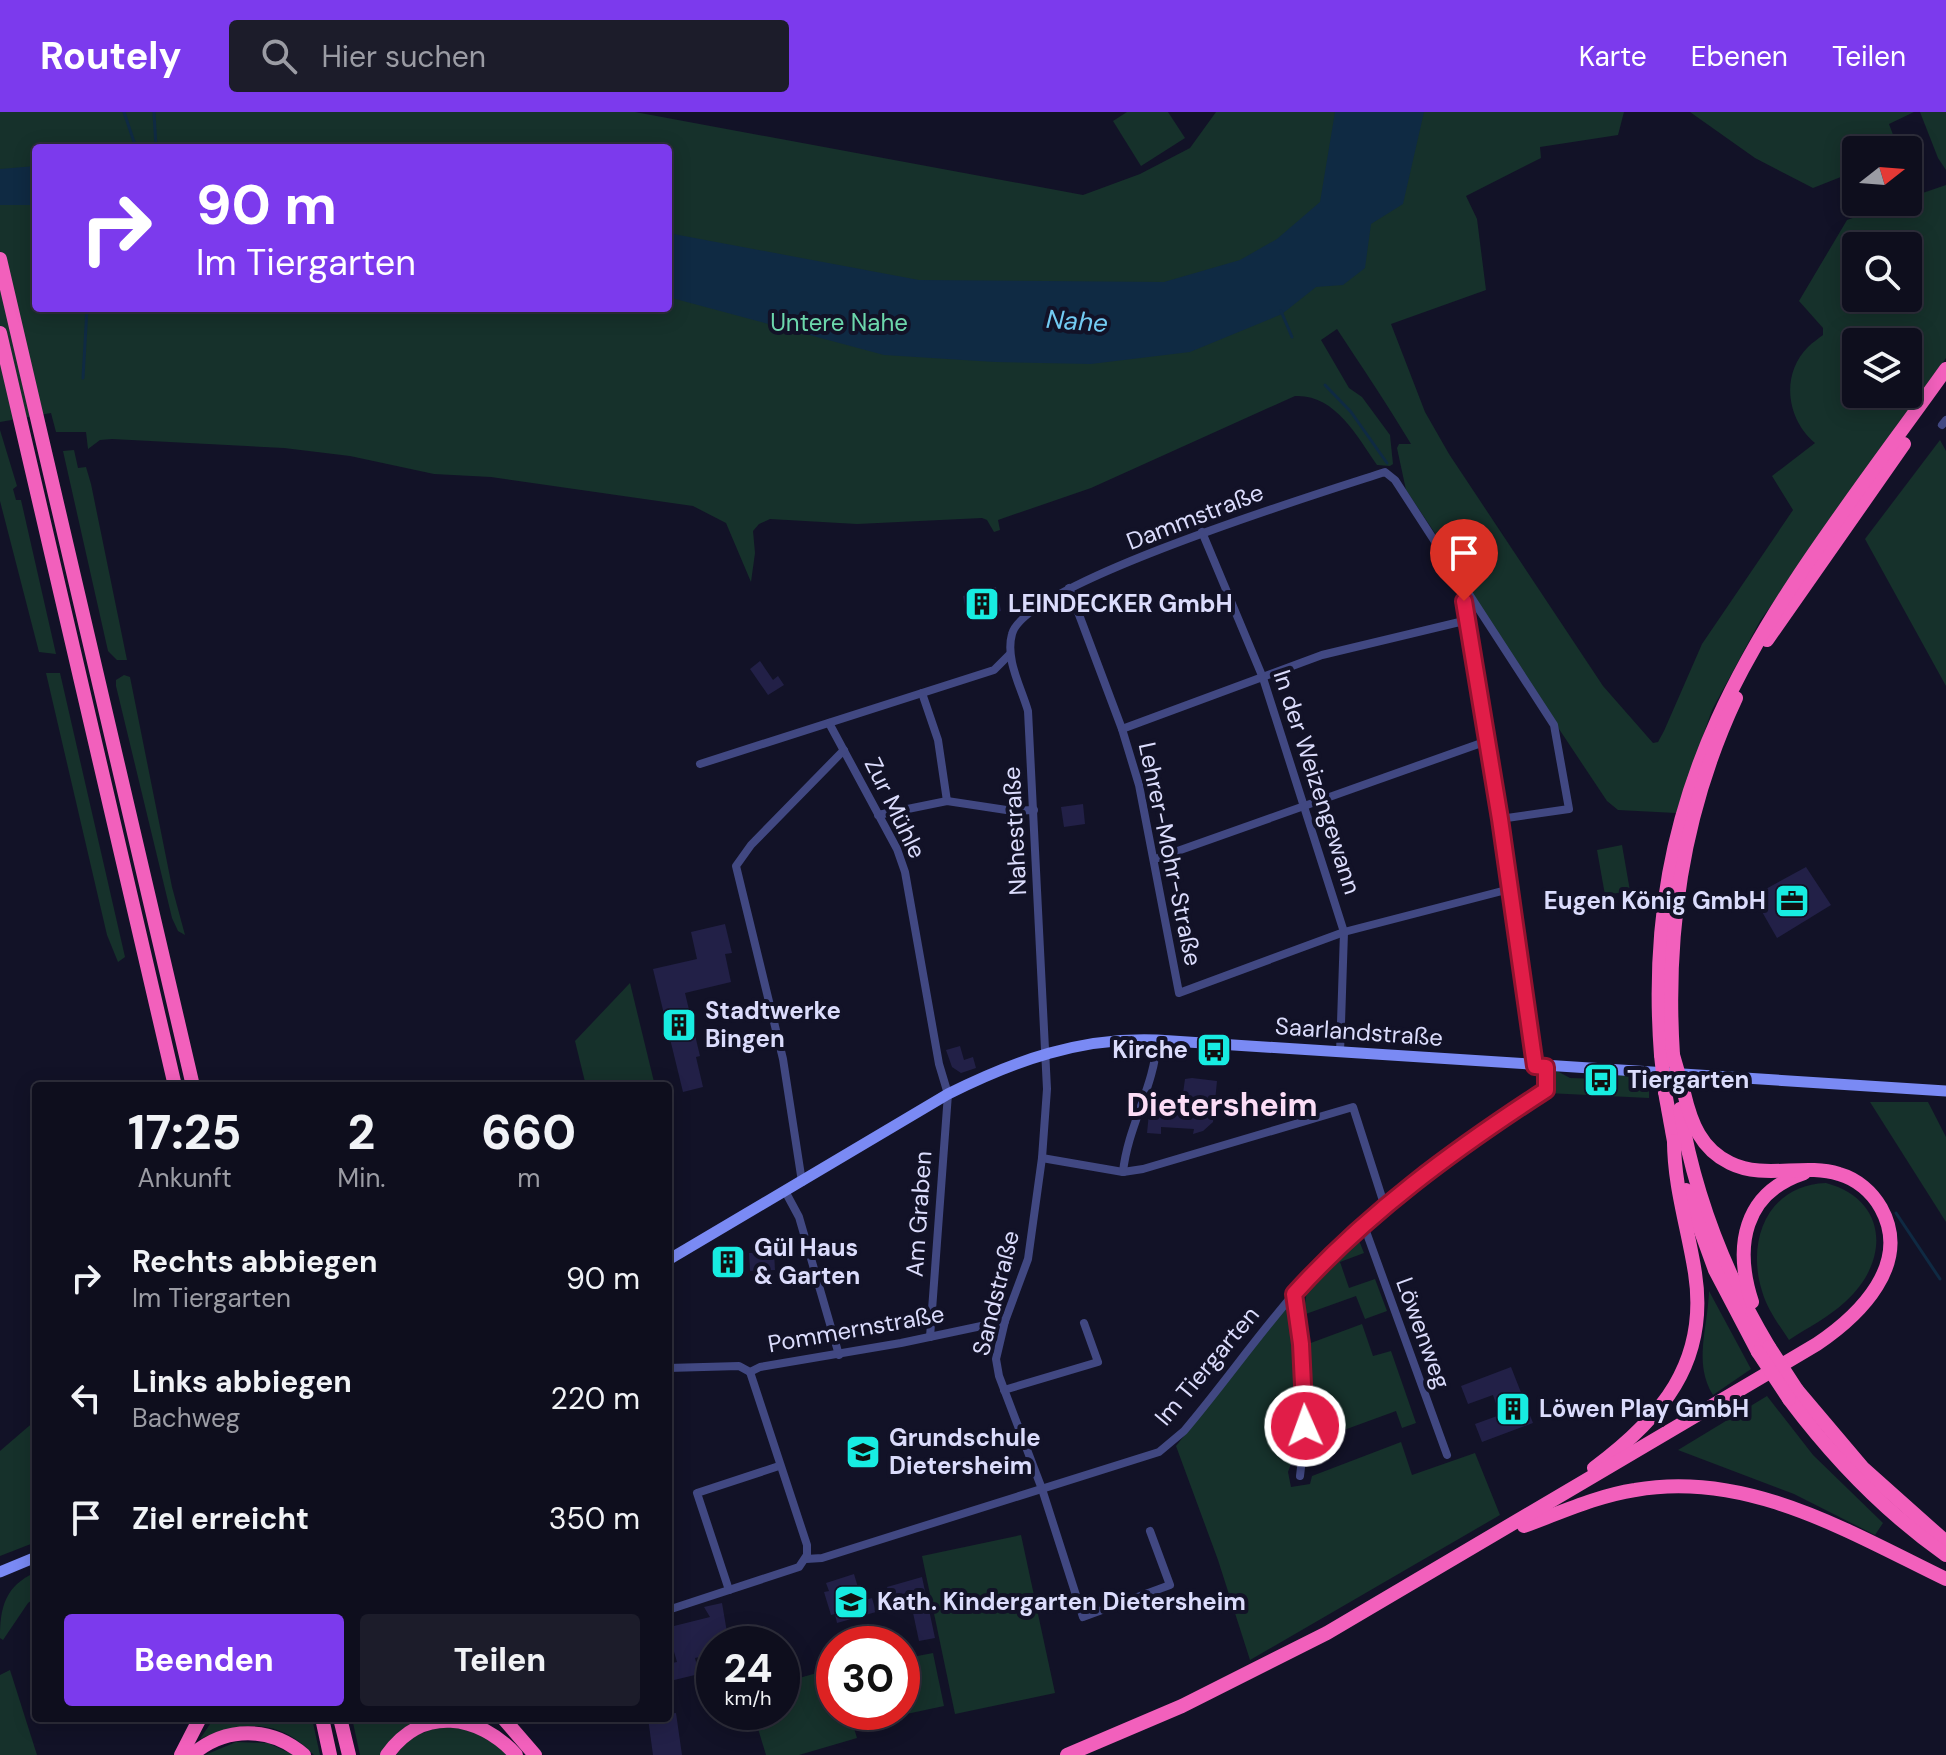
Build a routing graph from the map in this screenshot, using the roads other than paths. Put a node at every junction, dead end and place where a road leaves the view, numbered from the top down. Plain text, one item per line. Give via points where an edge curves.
1 (0, 259) edge
2 (0, 333) edge
3 (1946, 369) edge
4 (1946, 385) edge
5 (1202, 532) junction
6 (1460, 582) junction
7 (1069, 588) junction
8 (1468, 620) junction
9 (1010, 654) junction
10 (1263, 678) junction
11 (922, 693) junction
12 (829, 723) junction
13 (1122, 729) junction
14 (1487, 741) junction
15 (844, 750) junction
16 (700, 764) dead end
17 (947, 801) junction
18 (1307, 807) junction
19 (1034, 810) junction
20 (878, 815) junction
21 (1500, 819) junction
22 (1155, 859) junction
23 (1510, 889) junction
24 (1344, 932) junction
25 (1157, 1040) junction
26 (1046, 1052) junction
27 (1340, 1053) junction
28 (1667, 1055) junction
29 (1541, 1066) junction
30 (174, 1082) edge
31 (192, 1082) edge
32 (1946, 1091) edge
33 (1676, 1093) junction
34 (948, 1094) junction
35 (1674, 1141) junction
36 (1042, 1158) junction
37 (1822, 1171) junction
38 (1123, 1172) junction
39 (802, 1182) junction
40 (785, 1191) junction
41 (1385, 1207) junction
42 (1363, 1223) junction
43 (672, 1258) edge
44 (1294, 1294) junction
45 (1005, 1321) junction
46 (1084, 1323) dead end
47 (930, 1337) junction
48 (1763, 1345) junction
49 (839, 1355) junction
50 (672, 1368) edge
51 (750, 1372) junction
52 (1004, 1390) junction
53 (1793, 1394) junction
54 (1447, 1455) dead end
55 (779, 1466) junction
56 (1300, 1476) dead end
57 (1042, 1489) junction
58 (1534, 1513) junction
59 (1150, 1531) dead end
60 (1490, 1539) junction
61 (1946, 1542) edge
62 (1946, 1555) edge
63 (32, 1559) edge
64 (806, 1559) junction
65 (0, 1572) edge
66 (1946, 1579) edge
67 (729, 1590) junction
68 (672, 1609) edge
69 (198, 1722) edge
70 (323, 1722) edge
71 (341, 1722) edge
72 (439, 1722) edge
73 (463, 1722) edge
74 (506, 1722) edge
75 (181, 1755) edge
76 (192, 1755) edge
77 (304, 1755) edge
78 (330, 1755) edge
79 (349, 1755) edge
80 (387, 1755) edge
81 (516, 1755) edge
82 (535, 1755) edge
83 (1067, 1755) edge

1 - 31 highway
2 - 30 highway
3 - 28 highway via 1778,604 1705,742 1667,884 1659,963
4 - 28 highway via 1785,611 1718,741 1691,823 1675,908
5 - 6 street, Dammstraße via 1385,472
5 - 7 street, Dammstraße
5 - 10 street, In der Weizengewann
6 - 8 street
6 - 21 street via 1554,725 1569,809
7 - 9 street, Dammstraße via 1025,616 1012,631
7 - 13 street, Lehrer-Mohr-Straße
8 - 10 street via 1322,655
8 - 14 street
9 - 11 street via 994,670
9 - 19 street, Nahestraße via 1028,711
10 - 13 street
10 - 18 street, In der Weizengewann
11 - 12 street
11 - 17 street via 938,740
12 - 15 street, Zur Mühle
12 - 16 street
13 - 22 street, Lehrer-Mohr-Straße
14 - 18 street
14 - 21 street
15 - 20 street, Zur Mühle
15 - 39 street via 736,866 783,1059
17 - 19 street
17 - 20 street
18 - 22 street
18 - 24 street, In der Weizengewann
19 - 26 street, Nahestraße
20 - 34 street, Zur Mühle via 905,872
21 - 23 street
22 - 24 street, Lehrer-Mohr-Straße via 1179,993
23 - 24 street
23 - 29 street
24 - 27 street, In der Weizengewann
25 - 26 main road, Saarlandstraße via 1114,1040
25 - 27 main road, Saarlandstraße
25 - 38 street via 1155,1068 1126,1144
26 - 34 main road, Saarlandstraße
26 - 36 street, Sandstraße
27 - 29 main road, Saarlandstraße
28 - 33 highway, bridge
29 - 32 main road, Saarlandstraße
29 - 41 street, Im Tiergarten via 1546,1090
33 - 35 highway
33 - 37 highway via 1697,1133 1723,1159 1753,1170
33 - 48 highway via 1714,1233
34 - 39 main road, Saarlandstraße
34 - 47 street, Am Graben
35 - 48 highway via 1710,1257
35 - 58 highway via 1674,1171 1697,1293 1684,1367 1640,1432
36 - 38 street
36 - 45 street, Sandstraße via 1028,1259
37 - 48 highway via 1786,1180 1770,1191 1747,1229 1744,1275
37 - 58 highway via 1863,1187 1887,1224 1890,1251 1885,1271 1862,1308 1817,1344
38 - 41 street via 1353,1107
39 - 40 main road, Saarlandstraße
40 - 43 main road, Saarlandstraße
40 - 49 street via 799,1217
41 - 42 street, Im Tiergarten
42 - 44 street, Im Tiergarten
42 - 54 street, Löwenweg
44 - 56 street via 1305,1408
44 - 57 street, Im Tiergarten via 1184,1431 1159,1452
45 - 47 street, Pommernstraße
45 - 52 street, Sandstraße via 996,1359
46 - 52 street via 1098,1362
47 - 49 street, Pommernstraße
48 - 53 highway, bridge
49 - 51 street, Pommernstraße
50 - 51 street, Pommernstraße via 739,1366
51 - 55 street
52 - 57 street, Sandstraße
53 - 61 highway via 1863,1468
53 - 62 highway via 1824,1444 1864,1487
55 - 64 street via 807,1545
55 - 67 street via 697,1493
57 - 59 street, Sandstraße via 1083,1617 1170,1585
57 - 64 street
58 - 60 highway
60 - 66 highway via 1615,1494 1654,1487 1709,1487 1781,1503
60 - 83 highway via 1279,1659
63 - 65 main road
64 - 67 street via 799,1567
67 - 68 street
69 - 75 highway
70 - 78 highway
71 - 79 highway
72 - 80 highway via 403,1737
73 - 81 highway via 487,1729
74 - 82 highway
76 - 77 highway via 221,1737 252,1732 283,1740

